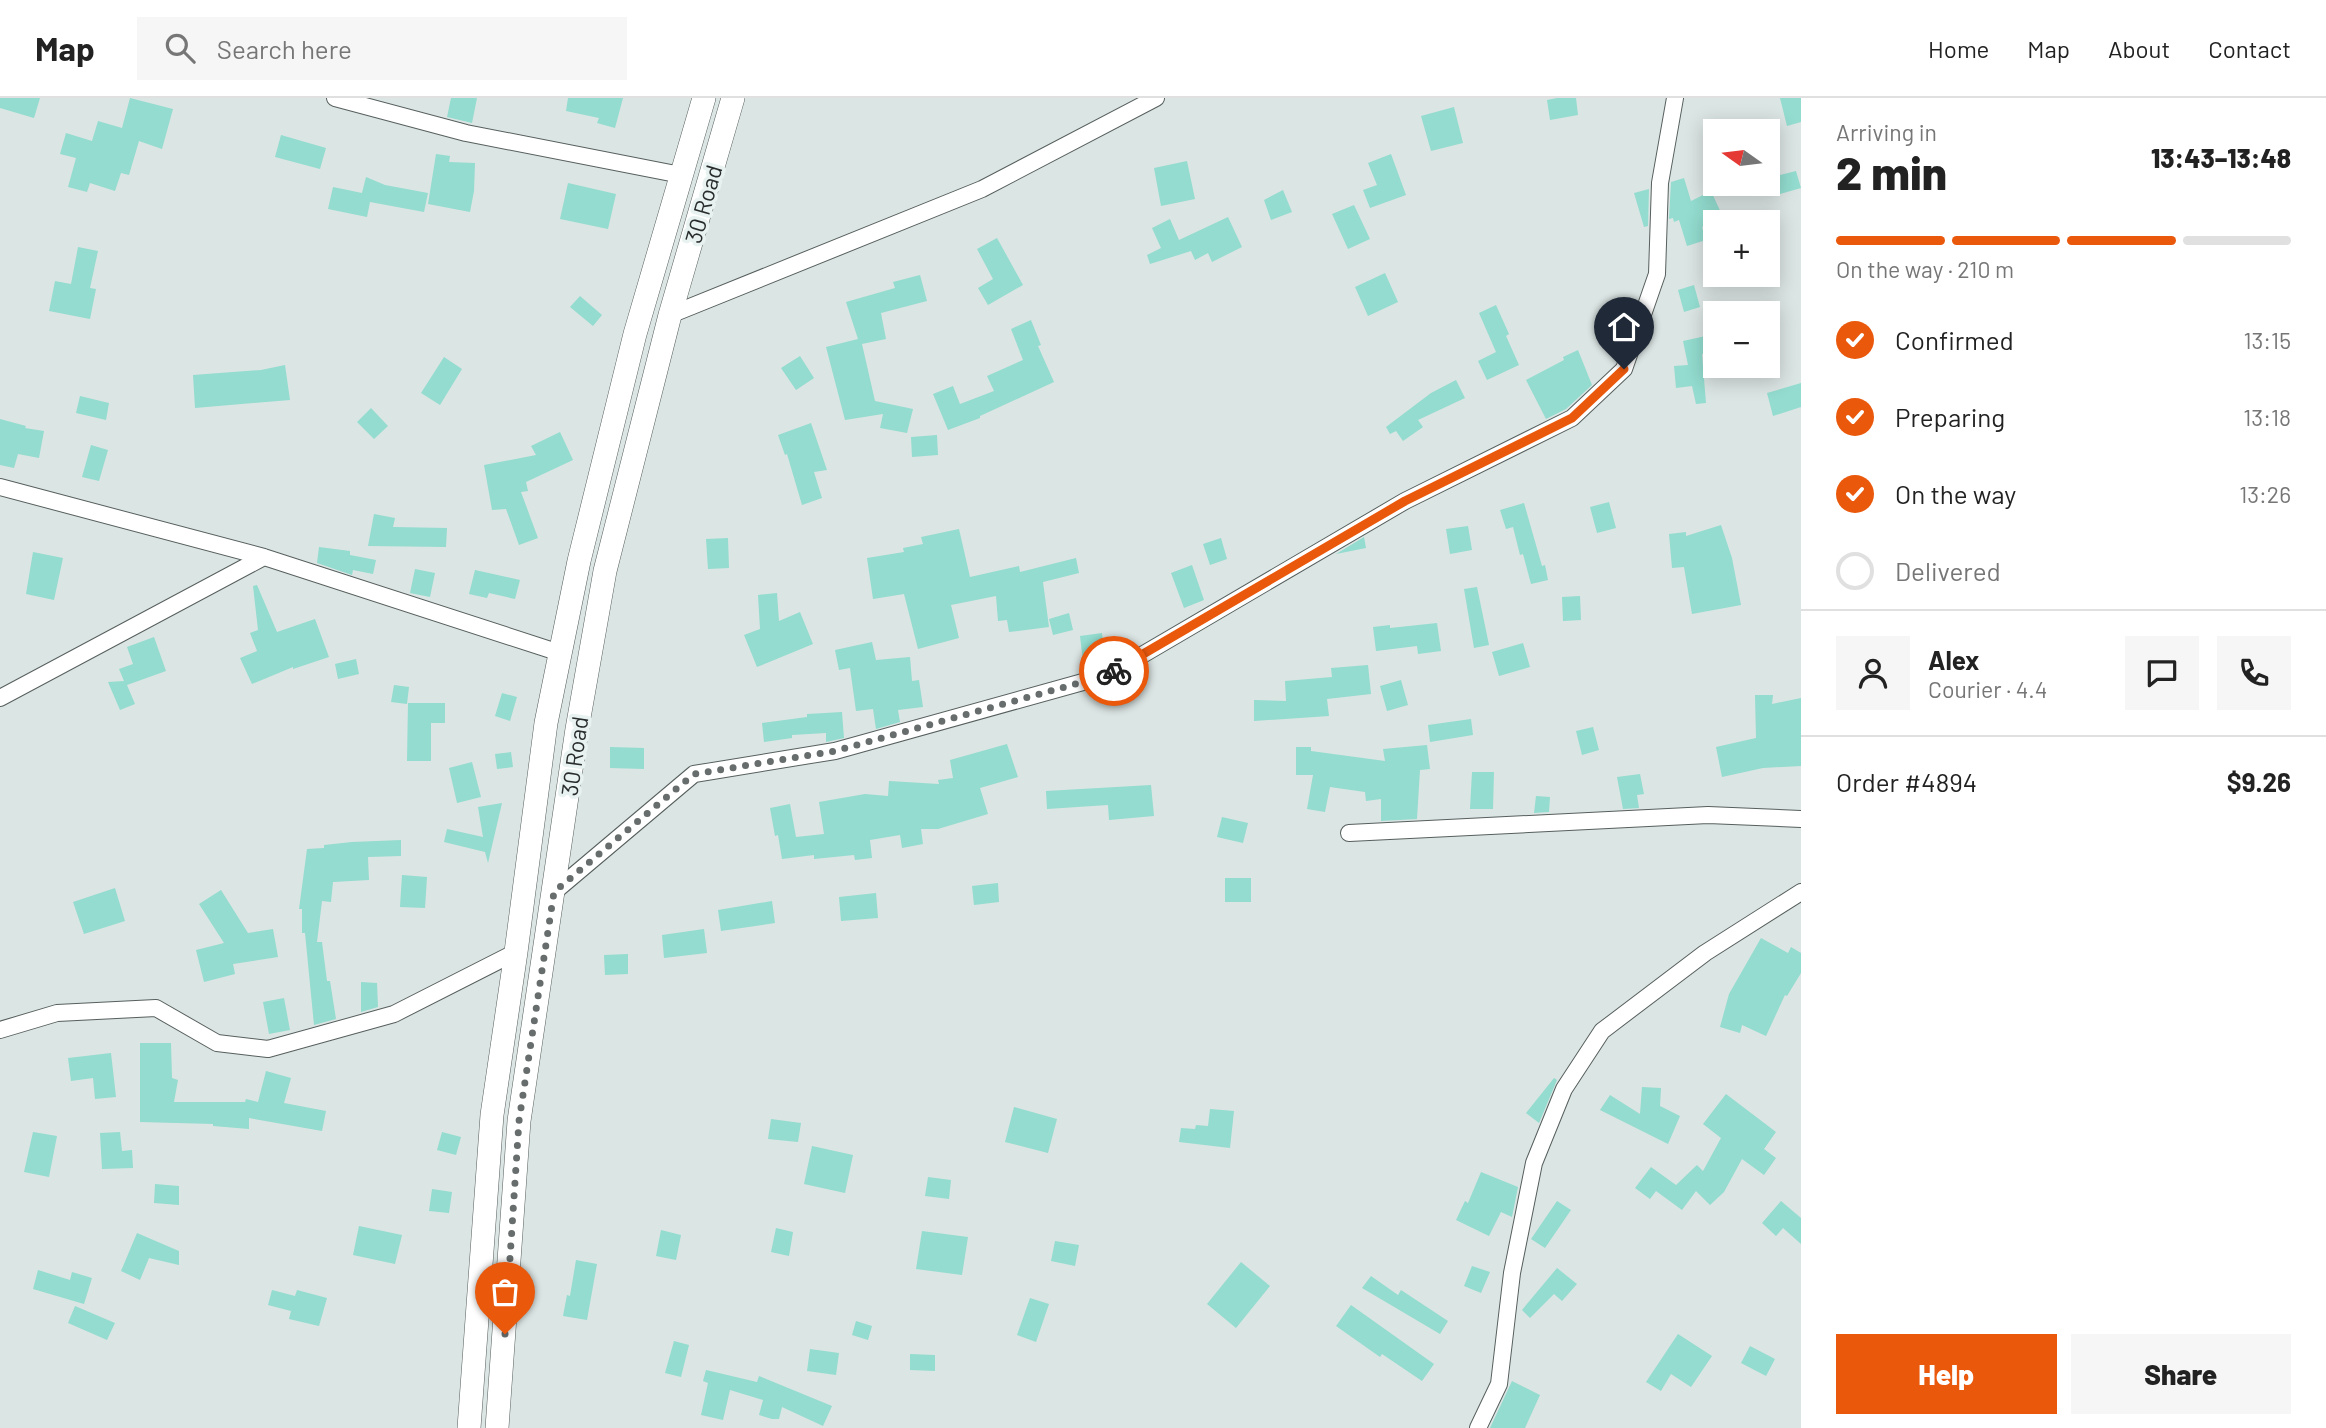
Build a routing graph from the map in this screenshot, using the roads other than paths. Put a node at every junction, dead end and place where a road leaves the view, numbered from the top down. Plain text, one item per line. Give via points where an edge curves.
1 (335, 98) edge
2 (704, 98) edge
3 (733, 98) edge
4 (1156, 98) edge
5 (1675, 98) edge
6 (681, 175) junction
7 (670, 315) junction
8 (0, 487) edge
9 (264, 557) junction
10 (560, 653) junction
11 (0, 698) edge
12 (1801, 819) edge
13 (1349, 833) dead end
14 (554, 892) junction
15 (1801, 892) edge
16 (516, 952) junction
17 (0, 1030) edge
18 (469, 1428) edge
19 (497, 1428) edge
20 (1478, 1428) edge

1 - 6 street via 466,134
2 - 6 main road, 30 Road
3 - 7 main road, 30 Road
4 - 7 street via 982,189
5 - 14 street via 1660,183 1657,274 1624,369 1572,418 1405,501 1108,675 835,751 694,774
6 - 10 main road, 30 Road via 635,334
7 - 14 main road, 30 Road via 605,571
8 - 9 street
9 - 10 street
9 - 11 street
10 - 16 main road, 30 Road via 545,723
12 - 13 street via 1708,815
14 - 19 main road, 30 Road via 519,1121
15 - 20 street via 1705,953 1602,1031 1564,1089 1534,1163 1511,1273 1500,1384
16 - 17 street via 394,1014 268,1049 217,1042 156,1008 57,1013
16 - 18 main road, 30 Road via 492,1115

